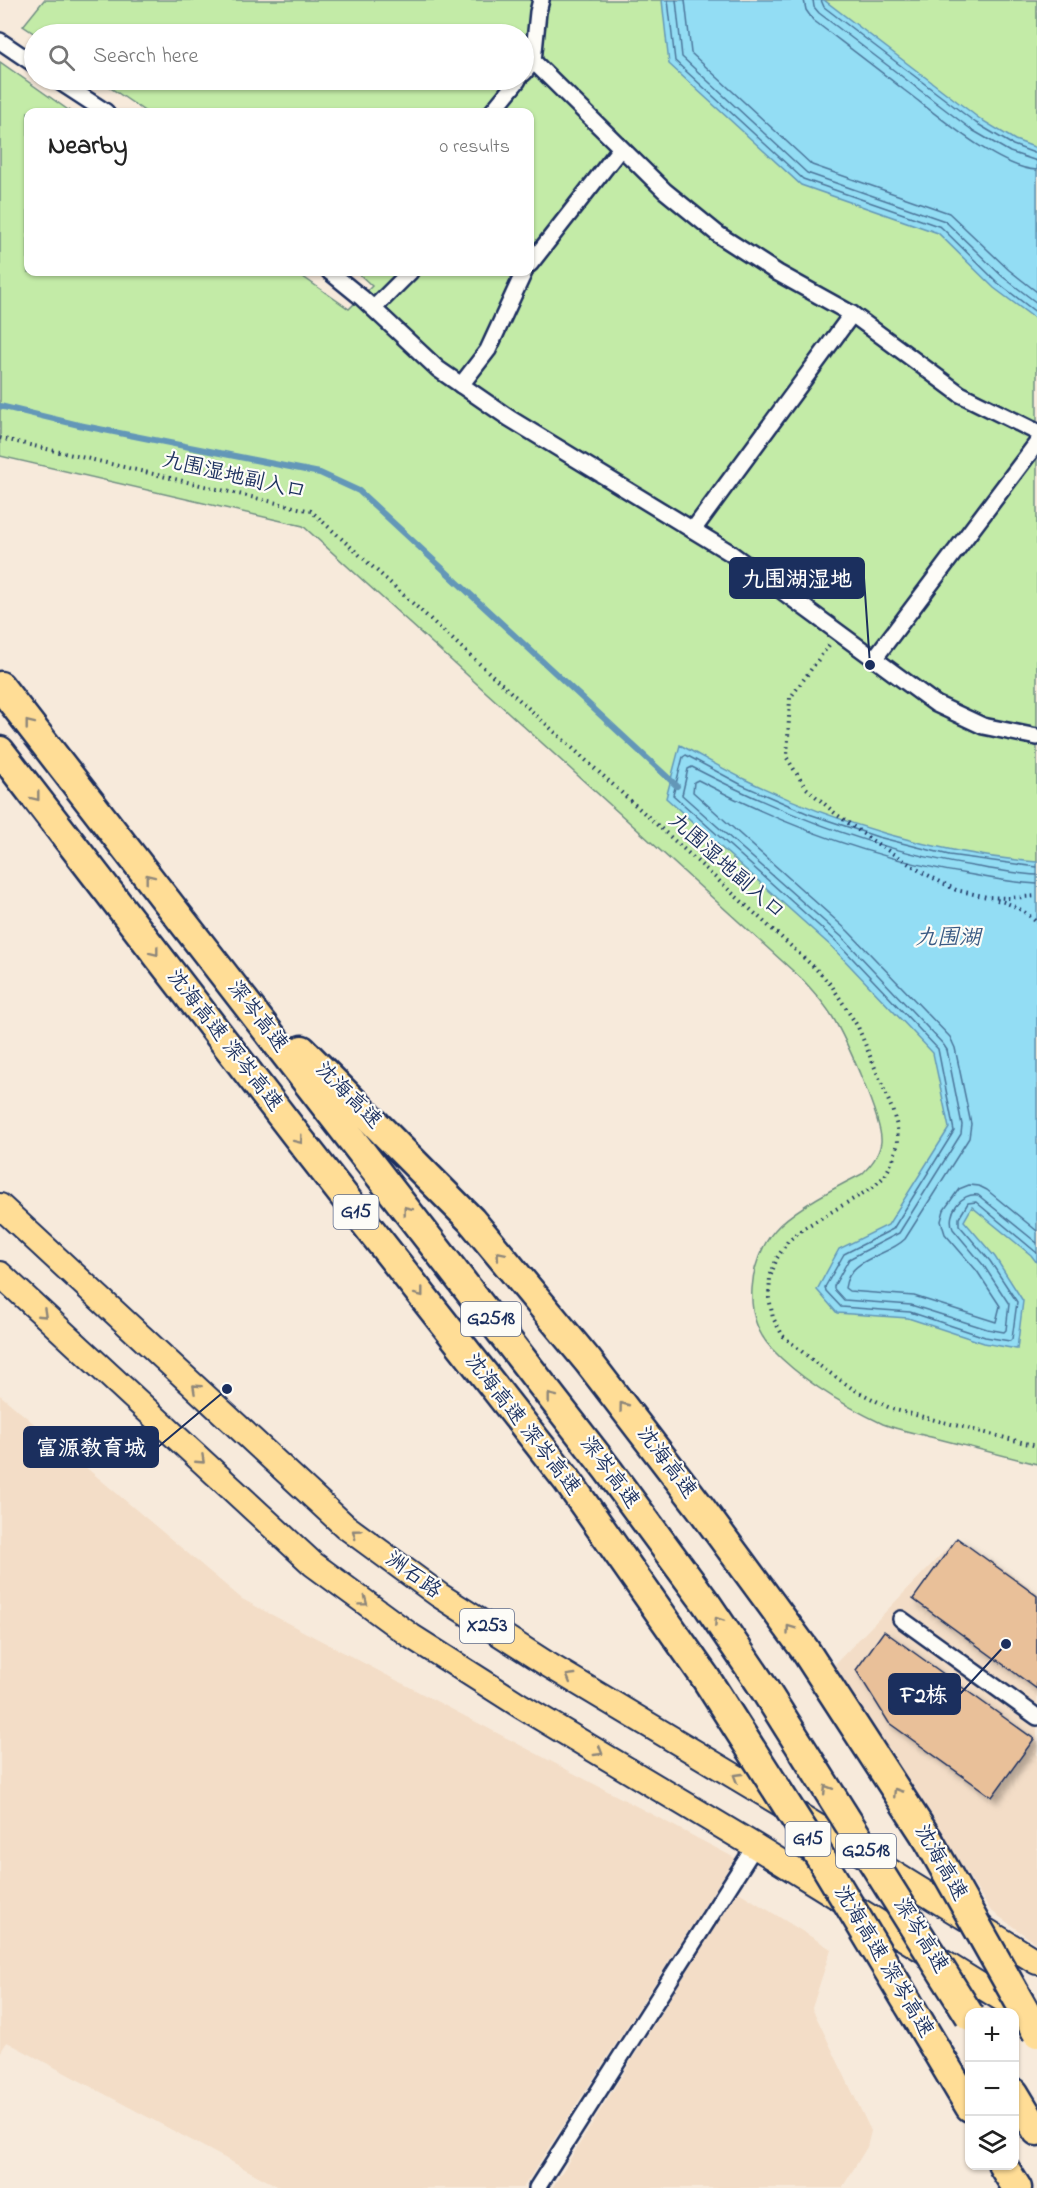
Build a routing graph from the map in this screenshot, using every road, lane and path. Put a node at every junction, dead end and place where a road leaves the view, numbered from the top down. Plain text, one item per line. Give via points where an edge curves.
1 (541, 0) edge
2 (534, 34) edge
3 (0, 41) edge
4 (24, 57) edge
5 (534, 72) edge
6 (72, 90) edge
7 (510, 90) edge
8 (100, 108) edge
9 (495, 108) edge
10 (620, 149) junction
11 (534, 259) edge
12 (335, 276) edge
13 (406, 276) edge
14 (522, 276) edge
15 (374, 308) junction
16 (852, 314) junction
17 (461, 385) junction
18 (1037, 432) edge
19 (0, 438) edge
20 (1037, 443) edge
21 (693, 530) junction
22 (838, 633) junction
23 (874, 659) junction
24 (0, 686) edge
25 (1037, 737) edge
26 (0, 751) edge
27 (1037, 896) edge
28 (987, 897) junction
29 (1037, 923) edge
30 (210, 957) junction
31 (0, 1206) edge
32 (0, 1274) edge
33 (1037, 1446) edge
34 (901, 1619) dead end
35 (1037, 1717) edge
36 (755, 1846) junction
37 (1037, 1962) edge
38 (965, 2010) edge
39 (1037, 2020) edge
40 (1037, 2033) edge
41 (965, 2101) edge
42 (1019, 2101) edge
43 (1037, 2131) edge
44 (1006, 2170) edge
45 (537, 2188) edge
46 (1017, 2188) edge

1 - 2 street
3 - 4 street
5 - 10 street
6 - 8 street
7 - 9 street
10 - 11 street
10 - 16 street via 719,235
12 - 15 street
13 - 15 street
14 - 17 street via 488,350
15 - 17 street via 438,369
16 - 18 street via 960,394
16 - 21 street
17 - 21 street
19 - 33 path, 九围湿地副入口 via 311,511 815,968 832,986 858,1027 892,1109 898,1143 885,1176 872,1188 788,1241 770,1278 773,1318 783,1336 816,1365 892,1409
20 - 23 street
21 - 22 street
22 - 23 street
22 - 28 path via 790,698 787,758 805,787 836,814 920,871 956,890
23 - 25 street via 936,704 982,726
30 -> 24 highway, 沈海高速 深岑高速
26 -> 41 highway, 沈海高速 深岑高速 / G15, bridge via 567,1480 705,1677 825,1865
27 - 28 path
28 - 29 path via 1011,904
38 -> 30 highway, 深岑高速 / G2518, bridge via 763,1687 651,1527
40 -> 30 highway, 沈海高速, bridge via 929,1842 806,1650 588,1361 471,1220
37 -> 31 main road, 洲石路 / X253 via 439,1595 345,1526
32 -> 36 main road, X253 via 314,1564 411,1636
34 - 35 street
36 - 39 main road, X253
36 - 45 street
42 - 43 highway
44 - 46 highway

